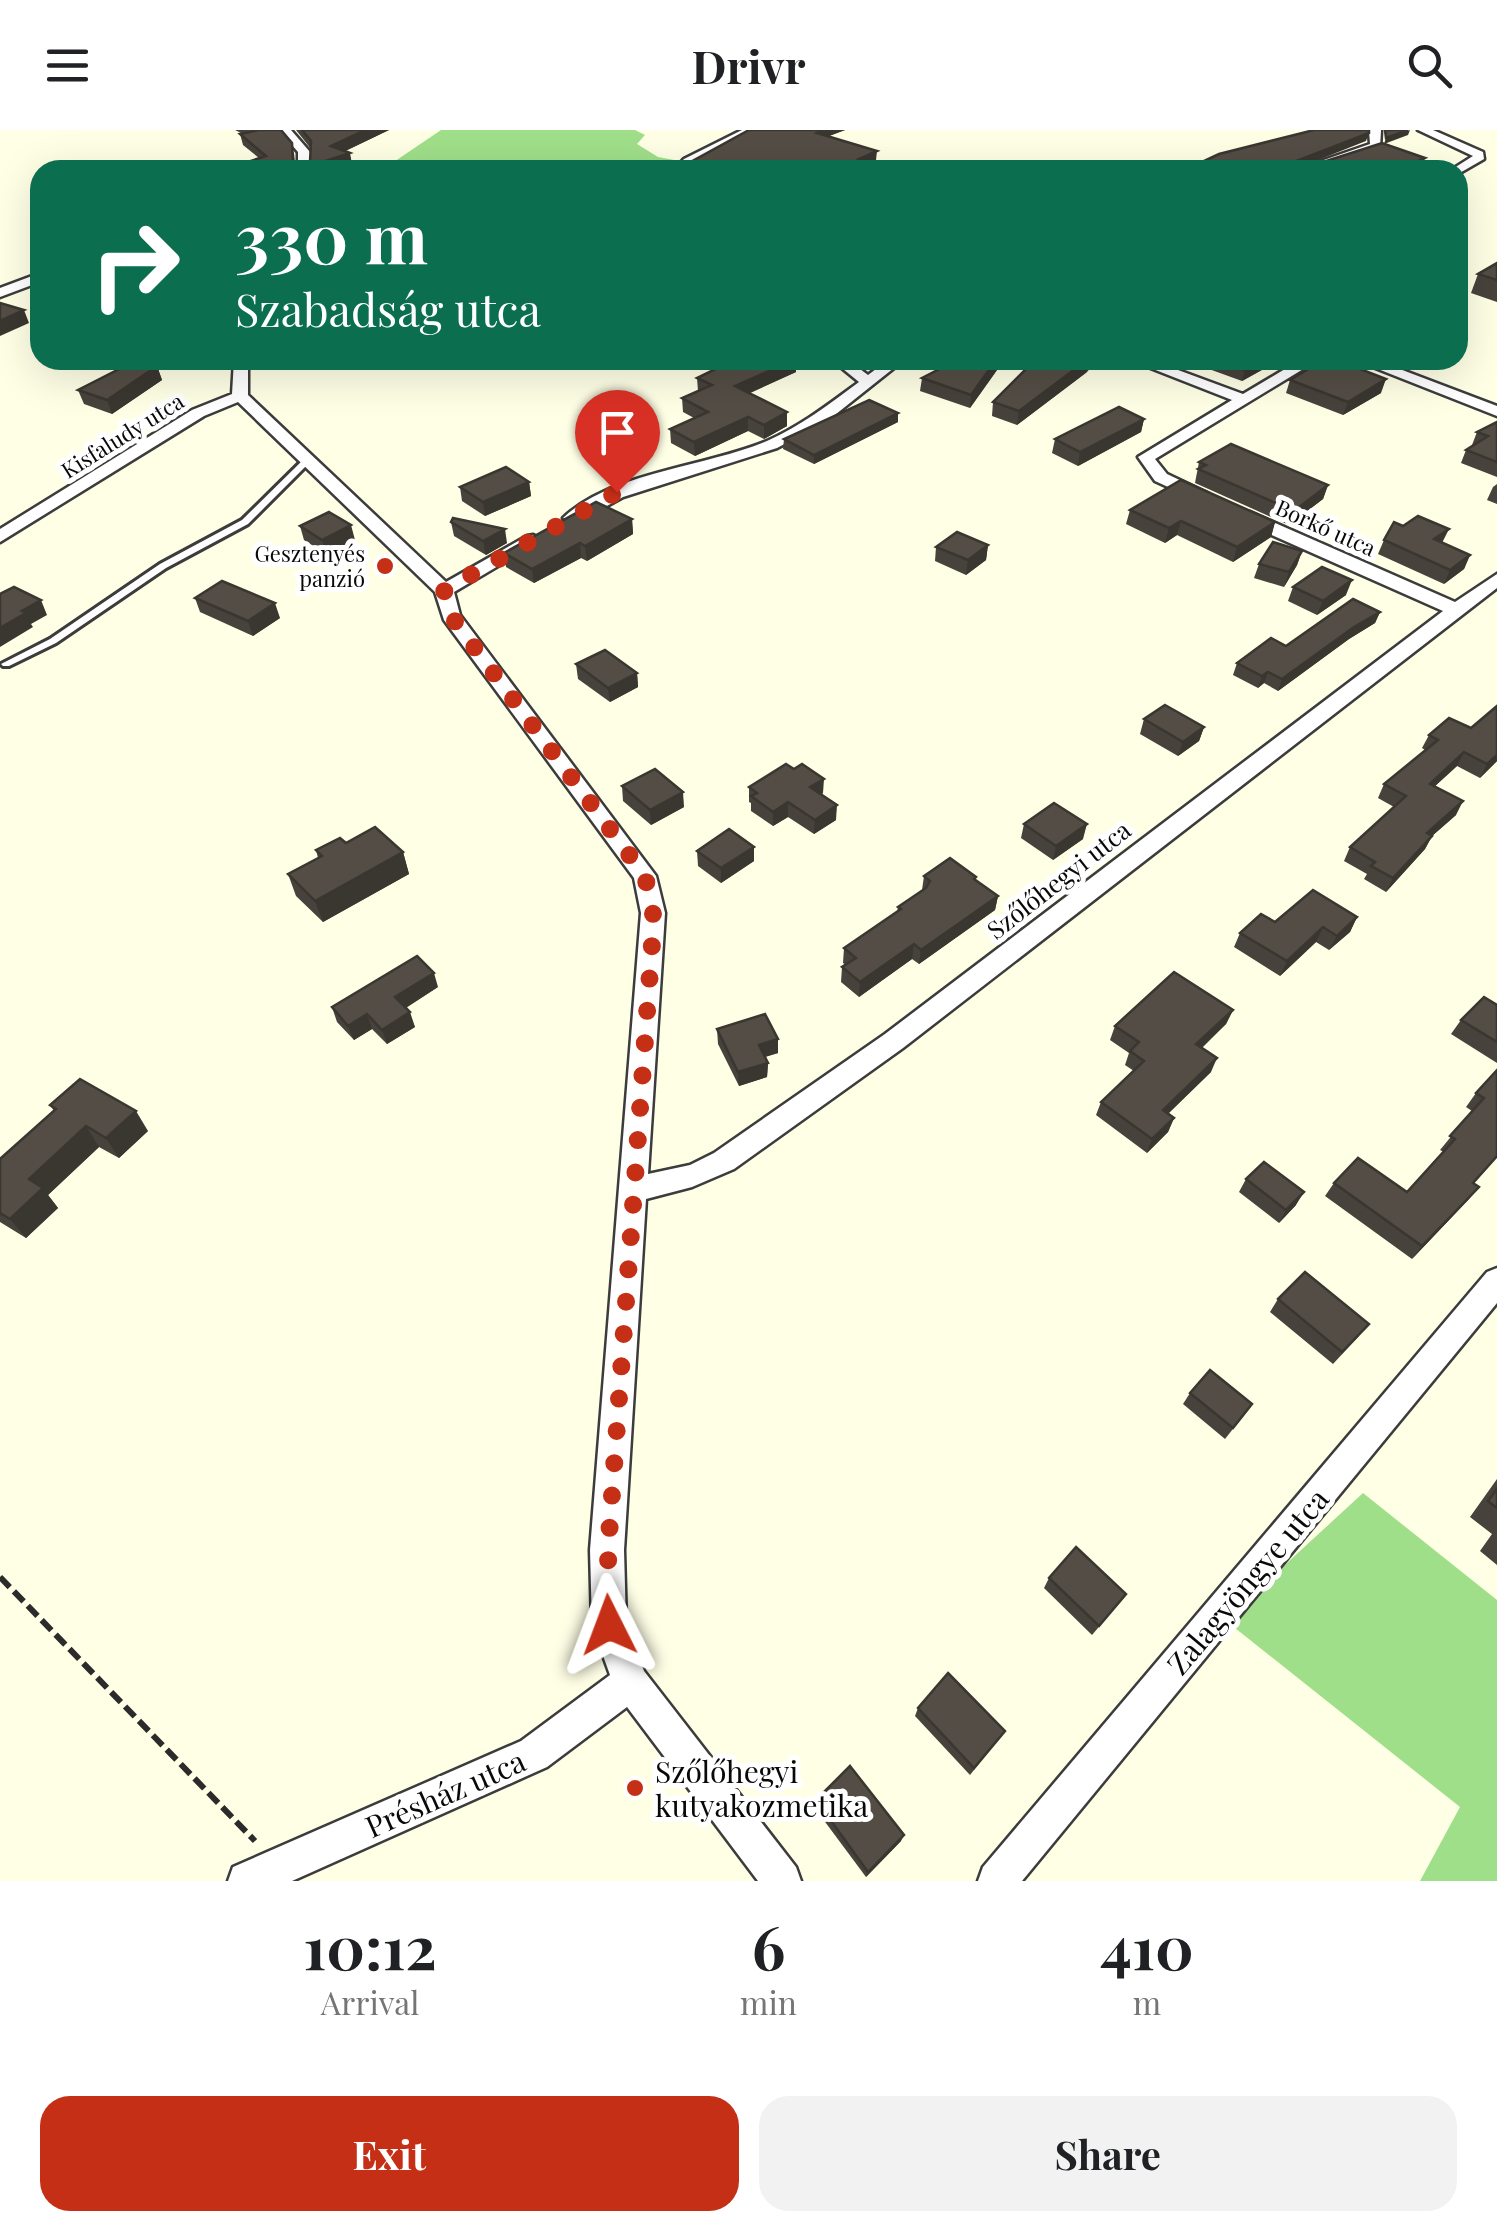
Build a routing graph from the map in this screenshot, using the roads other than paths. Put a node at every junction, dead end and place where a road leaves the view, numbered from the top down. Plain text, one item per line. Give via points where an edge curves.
1 (285, 130) edge
2 (751, 130) edge
3 (1375, 130) edge
4 (1424, 130) edge
5 (304, 160) edge
6 (688, 160) edge
7 (1332, 160) edge
8 (1468, 165) edge
9 (30, 281) edge
10 (0, 293) edge
11 (241, 370) edge
12 (852, 370) edge
13 (884, 370) edge
14 (1166, 370) edge
15 (1294, 370) edge
16 (1388, 370) edge
17 (868, 382) junction
18 (240, 396) junction
19 (1246, 400) junction
20 (1497, 411) edge
21 (308, 460) junction
22 (1212, 502) edge
23 (1230, 510) edge
24 (0, 537) edge
25 (1497, 578) edge
26 (444, 590) junction
27 (1454, 609) junction
28 (6, 664) dead end
29 (634, 1189) junction
30 (1497, 1280) edge
31 (630, 1682) junction
32 (264, 1874) edge
33 (782, 1881) edge
34 (997, 1881) edge

1 - 5 street
2 - 6 street
3 - 7 street via 1376,146
4 - 8 street via 1476,150 1478,159
9 - 10 street
11 - 18 street
12 - 17 street
13 - 17 street
14 - 19 street
15 - 19 street
16 - 20 street
17 - 26 street via 770,445 617,492
18 - 21 street
18 - 24 street, Kisfaludy utca via 198,413
19 - 22 street via 1146,457 1157,476
21 - 26 street
21 - 28 lane via 245,522
23 - 27 street, Borkő utca
25 - 27 street, Szőlőhegyi utca
26 - 29 street via 451,616 616,833 651,892
27 - 29 street, Szőlőhegyi utca via 894,1040 724,1162
29 - 31 street via 606,1586 609,1625
30 - 34 street, Zalagyöngye utca
31 - 32 street, Présház utca via 534,1754
31 - 33 street

